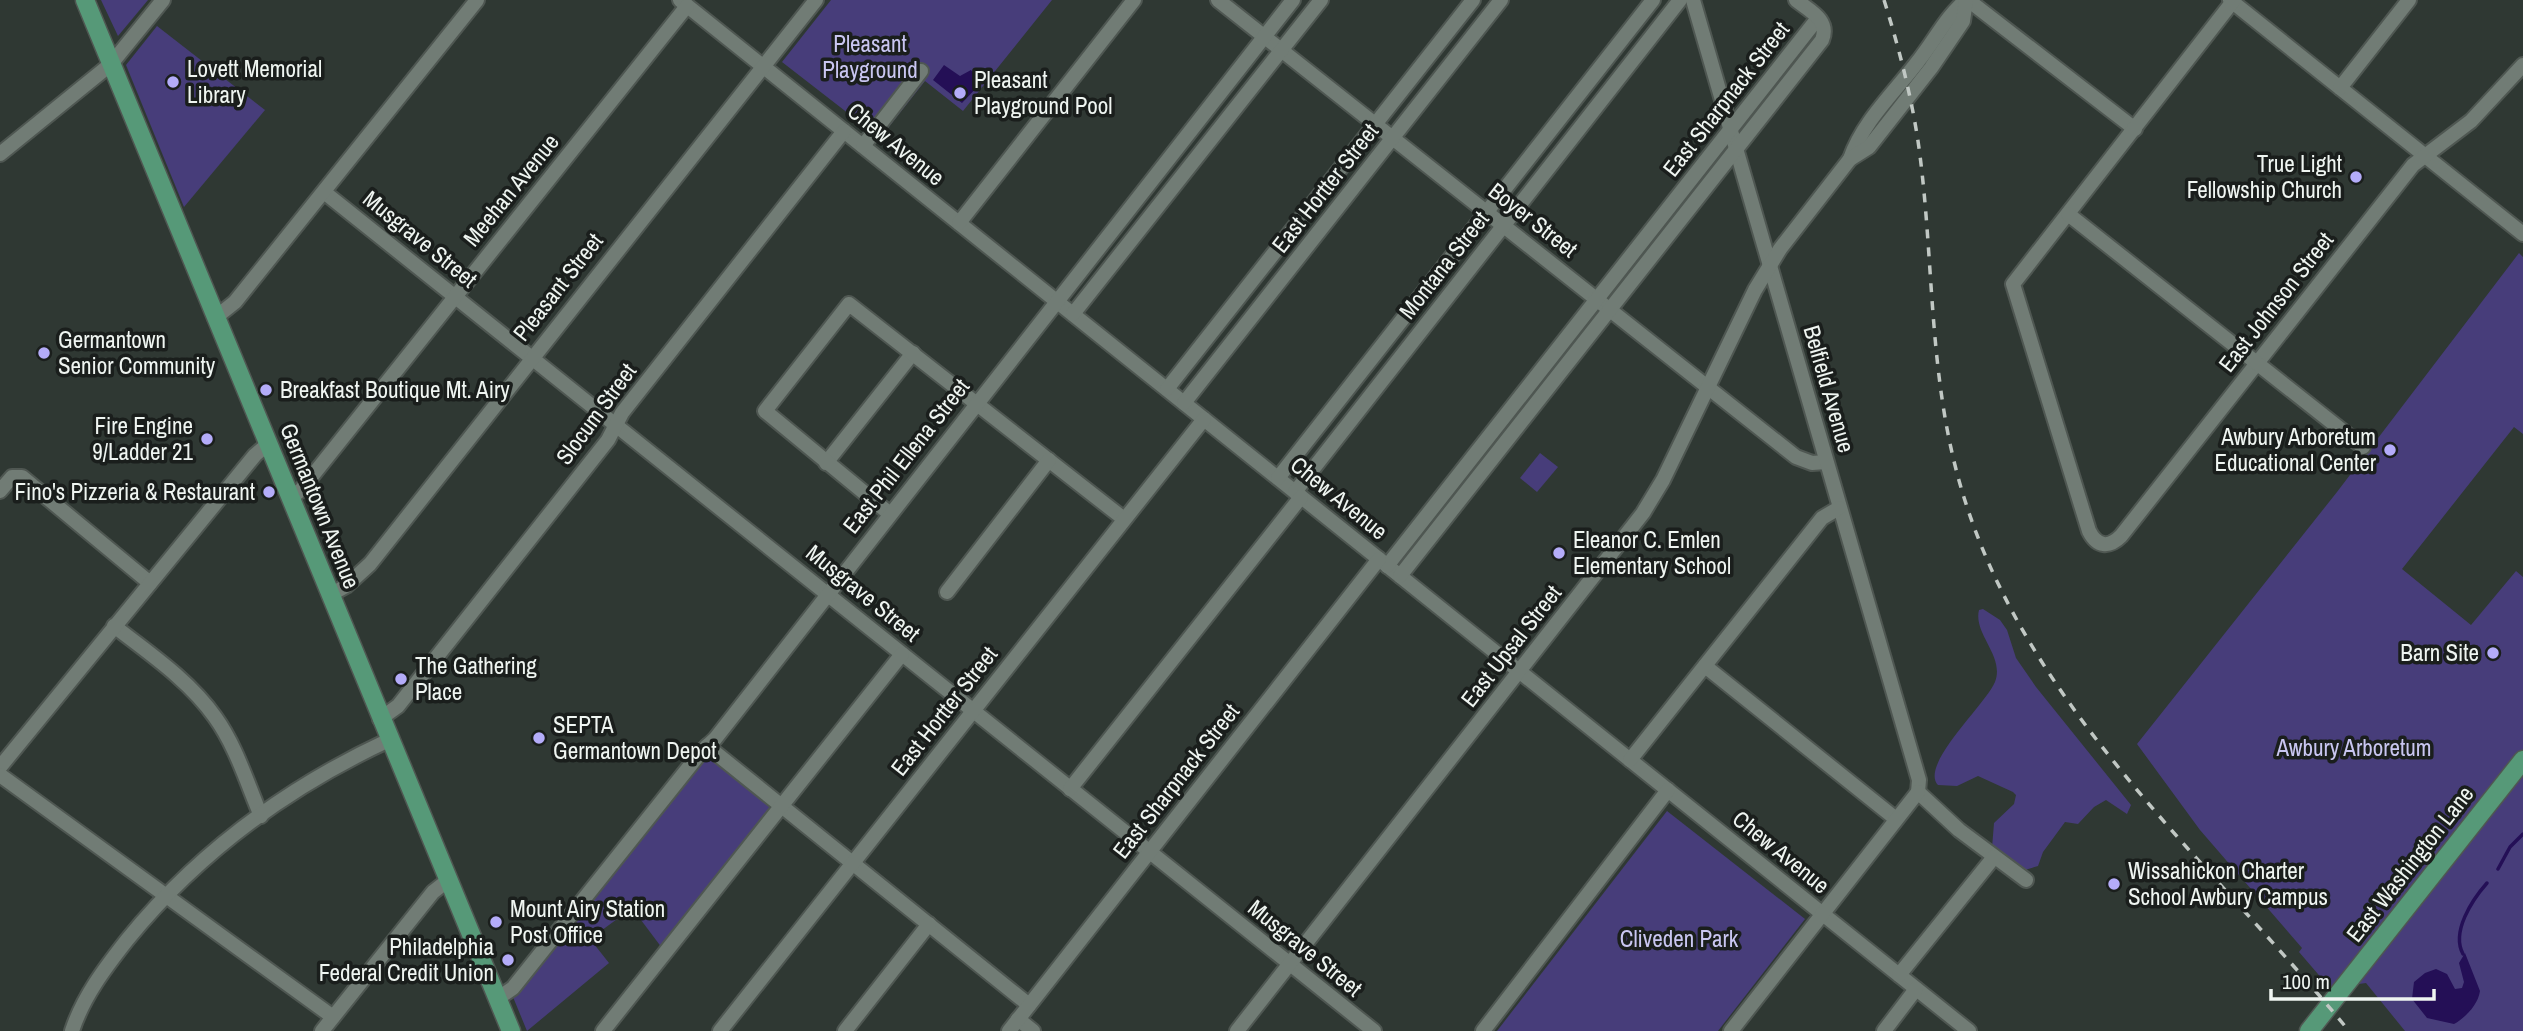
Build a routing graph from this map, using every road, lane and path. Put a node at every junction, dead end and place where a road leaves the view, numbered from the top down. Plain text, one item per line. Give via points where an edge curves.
1 (85, 0) edge
2 (163, 0) edge
3 (477, 0) edge
4 (816, 0) edge
5 (1134, 0) edge
6 (1218, 0) edge
7 (1293, 0) edge
8 (1321, 0) edge
9 (1473, 0) edge
10 (1501, 0) edge
11 (1653, 0) edge
12 (1680, 0) edge
13 (1692, 0) edge
14 (1796, 0) edge
15 (1967, 0) edge
16 (2409, 0) edge
17 (2232, 1) edge
18 (684, 3) edge
19 (1818, 18) junction
20 (1264, 37) junction
21 (1281, 50) junction
22 (111, 64) junction
23 (2523, 65) edge
24 (762, 66) junction
25 (921, 71) dead end
26 (2340, 88) junction
27 (1375, 125) junction
28 (2135, 129) junction
29 (1730, 130) junction
30 (844, 131) junction
31 (1392, 139) junction
32 (863, 146) junction
33 (1736, 150) junction
34 (0, 154) edge
35 (2425, 156) junction
36 (324, 192) junction
37 (1487, 212) junction
38 (2068, 214) junction
39 (959, 223) junction
40 (1504, 226) junction
41 (2523, 234) edge
42 (1769, 266) junction
43 (456, 297) junction
44 (1597, 300) junction
45 (1056, 301) junction
46 (1610, 310) junction
47 (1073, 314) junction
48 (215, 318) junction
49 (912, 353) junction
50 (532, 358) junction
51 (2257, 363) junction
52 (1708, 387) junction
53 (1167, 389) junction
54 (976, 403) junction
55 (1184, 403) junction
56 (1203, 419) junction
57 (616, 425) junction
58 (268, 444) junction
59 (2363, 447) dead end
60 (1049, 460) junction
61 (1826, 462) junction
62 (826, 463) junction
63 (1278, 478) junction
64 (0, 491) edge
65 (1298, 494) junction
66 (290, 498) junction
67 (1839, 508) junction
68 (890, 514) junction
69 (1124, 519) junction
70 (1383, 562) junction
71 (1400, 576) junction
72 (150, 583) junction
73 (947, 592) dead end
74 (828, 594) junction
75 (330, 595) junction
76 (114, 626) junction
77 (902, 654) junction
78 (1705, 666) junction
79 (1520, 671) junction
80 (973, 711) junction
81 (380, 719) junction
82 (389, 740) junction
83 (707, 746) junction
84 (1630, 760) junction
85 (2523, 760) edge
86 (0, 767) edge
87 (0, 775) edge
88 (1070, 789) junction
89 (1668, 790) junction
90 (1918, 792) junction
91 (782, 806) junction
92 (261, 816) junction
93 (1896, 819) junction
94 (1149, 852) junction
95 (1994, 857) junction
96 (852, 864) junction
97 (2026, 880) dead end
98 (447, 881) junction
99 (164, 895) junction
100 (1822, 914) junction
101 (929, 924) junction
102 (1290, 964) junction
103 (1899, 975) junction
104 (1916, 989) junction
105 (497, 999) junction
106 (1029, 1004) junction
107 (333, 1017) junction
108 (1013, 1025) edge
109 (1239, 1030) edge
110 (72, 1031) edge
111 (322, 1031) edge
112 (511, 1031) edge
113 (603, 1031) edge
114 (720, 1031) edge
115 (845, 1031) edge
116 (1033, 1031) edge
117 (1374, 1031) edge
118 (1483, 1031) edge
119 (1731, 1031) edge
120 (1884, 1031) edge
121 (1969, 1031) edge
122 (2309, 1031) edge

1 - 22 main road, Germantown Avenue
2 - 22 street
3 - 36 street
4 - 24 street, Pleasant Street
5 - 39 street
6 - 20 street, Boyer Street
7 - 20 street, East Phil Ellena Street
8 - 21 street
9 - 27 street, East Hortter Street
10 - 31 street, East Hortter Street
11 - 37 street, Montana Street
12 - 40 street, Montana Street
13 - 29 street, Belfield Avenue
14 - 19 street
15 - 28 street
15 - 42 street, East Upsal Street via 1963,21 1940,56 1870,147 1850,159
16 - 26 street
17 - 26 street
17 - 28 street
18 - 24 street, Chew Avenue
18 - 43 street, Meehan Avenue
19 - 29 street, East Sharpnack Street
19 - 33 street, East Sharpnack Street via 1824,26 1822,40
20 - 21 street, Boyer Street
20 - 45 street, East Phil Ellena Street
21 - 27 street, Boyer Street
21 - 47 street
22 - 34 street
22 - 48 main road, Germantown Avenue
23 - 35 street, East Johnson Street via 2471,121
24 - 30 street, Chew Avenue
24 - 50 street, Pleasant Street
25 - 32 street
26 - 35 street
27 - 31 street, Boyer Street
27 - 53 street, East Hortter Street
28 - 38 street
29 - 33 street, Belfield Avenue
29 - 44 street, East Sharpnack Street
30 - 32 street, Chew Avenue
30 - 57 street, Slocum Street
31 - 37 street, Boyer Street
31 - 55 street, East Hortter Street
32 - 39 street, Chew Avenue
33 - 42 street, Belfield Avenue
33 - 46 street, East Sharpnack Street
35 - 41 street
35 - 51 street, East Johnson Street via 2413,165
36 - 43 street, Musgrave Street
36 - 48 street via 235,302
37 - 40 street, Boyer Street
37 - 63 street, Montana Street
38 - 51 street
38 - 51 street, East Johnson Street via 2013,284 2095,541 2104,545 2121,536
39 - 45 street, Chew Avenue
40 - 44 street, Boyer Street
40 - 65 street, Montana Street
42 - 52 street, East Upsal Street
42 - 61 street, Belfield Avenue
43 - 50 street, Musgrave Street
43 - 66 street, Meehan Avenue
44 - 46 street, Boyer Street
44 - 70 street, East Sharpnack Street
45 - 47 street, Chew Avenue
45 - 54 street, East Phil Ellena Street
46 - 52 street, Boyer Street
46 - 71 street, East Sharpnack Street
47 - 53 street, Chew Avenue
48 - 58 main road, Germantown Avenue
49 - 54 street
49 - 62 street
49 - 62 street via 849,304 765,411
50 - 57 street, Musgrave Street
50 - 75 street, Pleasant Street via 370,564
51 - 59 street
52 - 61 street, Boyer Street via 1796,457
52 - 79 street, East Upsal Street via 1649,504
53 - 55 street, Chew Avenue
54 - 60 street
54 - 68 street, East Phil Ellena Street
55 - 56 street, Chew Avenue
56 - 63 street, Chew Avenue
56 - 69 street, East Hortter Street
57 - 74 street, Musgrave Street
57 - 81 street, Slocum Street via 398,706
58 - 66 main road, Germantown Avenue
58 - 72 street
60 - 69 street
60 - 73 street
61 - 67 street, Belfield Avenue
62 - 68 street
63 - 65 street, Chew Avenue
64 - 72 street via 16,475
65 - 70 street, Chew Avenue
65 - 88 street, Montana Street
66 - 75 main road, Germantown Avenue
67 - 78 street via 1822,518
67 - 90 street, Belfield Avenue via 1919,780
68 - 74 street, East Phil Ellena Street
69 - 80 street, East Hortter Street
70 - 71 street, Chew Avenue
70 - 94 street, East Sharpnack Street
71 - 79 street, Chew Avenue
72 - 76 street
74 - 77 street, Musgrave Street
74 - 83 street, East Phil Ellena Street
75 - 81 main road, Germantown Avenue
76 - 86 street
76 - 92 street via 188,687 215,717
77 - 80 street, Musgrave Street
77 - 91 street
78 - 84 street
78 - 93 street
79 - 84 street, Chew Avenue
79 - 102 street, East Upsal Street
80 - 88 street, Musgrave Street
80 - 96 street, East Hortter Street
81 - 82 main road, Germantown Avenue
82 - 92 street via 316,777
82 - 98 main road, Germantown Avenue
83 - 91 street
83 - 105 street, East Phil Ellena Street via 513,988
84 - 89 street, Chew Avenue
85 - 122 main road, East Washington Lane
87 - 99 street
88 - 94 street, Musgrave Street
89 - 100 street, Chew Avenue
89 - 118 street
90 - 93 street
90 - 95 street
91 - 96 street
91 - 113 street
92 - 99 street
93 - 100 street
94 - 102 street, Musgrave Street
94 - 106 street, East Sharpnack Street
95 - 97 street
95 - 103 street
96 - 101 street
96 - 114 street, East Hortter Street
98 - 105 main road, Germantown Avenue
98 - 107 street via 433,892
99 - 107 street
99 - 110 street via 99,978
100 - 103 street, Chew Avenue
100 - 119 street
101 - 106 street
101 - 115 street
102 - 109 street, East Upsal Street
102 - 117 street, Musgrave Street
103 - 104 street, Chew Avenue
104 - 120 street
104 - 121 street, Chew Avenue
105 - 112 main road, Germantown Avenue
106 - 108 street, East Sharpnack Street
107 - 111 street
108 - 116 street

